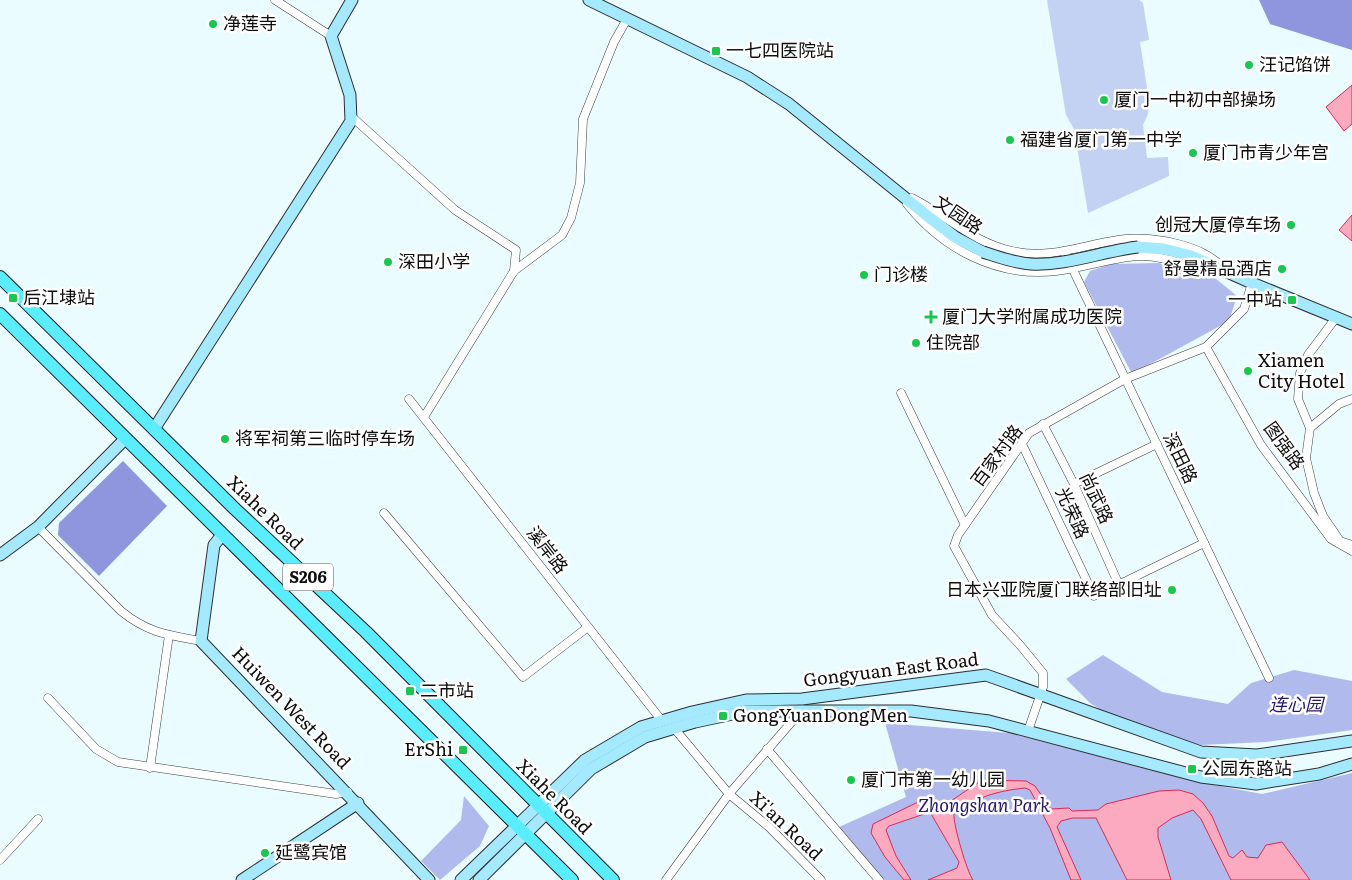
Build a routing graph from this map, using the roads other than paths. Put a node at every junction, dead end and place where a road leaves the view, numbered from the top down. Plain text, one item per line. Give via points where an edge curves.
1 (275, 0) edge
2 (352, 0) edge
3 (589, 0) edge
4 (627, 19) junction
5 (332, 36) junction
6 (351, 116) junction
7 (896, 191) junction
8 (1064, 251) junction
9 (1072, 268) junction
10 (514, 272) junction
11 (1229, 272) junction
12 (0, 277) edge
13 (1252, 283) junction
14 (0, 314) edge
15 (1335, 319) junction
16 (1352, 324) edge
17 (1206, 347) junction
18 (1125, 379) junction
19 (901, 393) dead end
20 (409, 399) dead end
21 (1352, 399) edge
22 (424, 417) junction
23 (1043, 424) junction
24 (1310, 428) junction
25 (154, 429) junction
26 (125, 438) junction
27 (1022, 444) junction
28 (1156, 444) junction
29 (1074, 484) junction
30 (384, 513) dead end
31 (965, 525) junction
32 (38, 528) junction
33 (222, 535) junction
34 (1204, 543) junction
35 (1352, 545) edge
36 (1352, 551) edge
37 (0, 555) edge
38 (1094, 596) dead end
39 (588, 628) junction
40 (169, 635) junction
41 (201, 641) junction
42 (1269, 678) dead end
43 (1039, 696) junction
44 (48, 698) dead end
45 (802, 710) junction
46 (662, 721) junction
47 (674, 728) junction
48 (1028, 732) junction
49 (1352, 741) edge
50 (768, 750) junction
51 (1352, 764) edge
52 (150, 768) junction
53 (348, 792) junction
54 (729, 794) junction
55 (358, 803) junction
56 (542, 810) junction
57 (38, 819) dead end
58 (517, 824) junction
59 (526, 834) junction
60 (0, 860) edge
61 (242, 880) edge
62 (429, 880) edge
63 (461, 880) edge
64 (479, 880) edge
65 (572, 880) edge
66 (614, 880) edge
67 (666, 880) edge
68 (821, 880) edge
69 (879, 880) edge

1 - 5 street
2 - 5 main road
3 - 4 main road, 文园路
4 - 7 main road, 文园路 via 748,77 790,104
4 - 10 street via 614,42 583,118 580,183 571,218 562,235
5 - 6 main road via 350,95
6 - 10 street via 455,210 516,250
6 - 25 main road via 351,121
7 - 8 street via 936,210 960,229 987,243 1032,254
7 - 9 street via 924,225 949,244 979,260 1006,270 1032,273
7 - 11 main road, 文园路, bridge via 955,237 1009,261 1055,262 1138,247 1192,256
8 - 9 street, 深田路
8 - 11 street via 1117,240 1165,240 1211,255
9 - 11 street via 1139,256 1163,257 1204,270
9 - 18 street, 深田路
10 - 22 street
11 - 13 main road, 文园路
12 - 25 main road, Xiahe Road / S206
13 - 15 main road, 文园路
13 - 17 street, 百家村路 via 1244,309
14 - 26 main road, S206
15 - 16 main road, 文园路
15 - 24 street via 1308,355 1300,373 1298,399
17 - 18 street, 百家村路
17 - 36 street, 图强路 via 1262,445 1331,538
18 - 23 street, 百家村路
18 - 28 street, 深田路
19 - 31 street
20 - 22 street, 溪岸路
21 - 24 street via 1339,404
22 - 39 street, 溪岸路
23 - 27 street, 百家村路 via 1029,433
23 - 29 street, 尚武路
24 - 35 street via 1306,458 1314,493 1323,516 1340,541
25 - 56 main road, Xiahe Road / S206 via 366,632
26 - 32 main road
26 - 33 main road, S206
27 - 31 street, 百家村路
27 - 38 street, 光荣路
28 - 29 street
28 - 34 street, 深田路
29 - 34 street, 尚武路 via 1117,586
30 - 39 street via 524,677
31 - 43 street, 百家村路 via 954,546 992,615 1043,673
32 - 37 main road
32 - 40 street via 121,611 149,630
33 - 41 main road via 214,545
33 - 58 main road, S206
34 - 42 street, 深田路
39 - 46 street, 溪岸路
40 - 41 street
40 - 52 street
41 - 53 main road, Huiwen West Road
43 - 46 main road, Gongyuan East Road via 986,675 802,699 746,700
43 - 48 street, 百家村路
43 - 49 main road, Gongyuan East Road via 1201,752 1257,755
44 - 52 street via 96,749 118,762
45 - 47 main road, Gongyuan East Road via 747,711
45 - 48 main road, Gongyuan East Road via 912,712 989,721
45 - 50 street, Xi'an Road
46 - 56 main road, Gongyuan East Road via 641,727 585,760
47 - 54 street, Xi'an Road
47 - 56 main road, Gongyuan East Road via 645,737 592,769
48 - 51 main road, Gongyuan East Road via 1201,777 1256,784 1319,774
50 - 54 street, Xi'an Road
50 - 69 street
52 - 53 street via 336,794
53 - 55 main road, Huiwen West Road
54 - 67 street, Xi'an Road
54 - 68 street, Xi'an Road via 769,827
55 - 61 main road
55 - 62 main road, Huiwen West Road
56 - 58 main road, Gongyuan East Road
56 - 59 main road
56 - 66 main road, Xiahe Road / S206
57 - 60 street
58 - 59 main road, S206
58 - 63 main road, Gongyuan East Road
59 - 64 main road
59 - 65 main road, S206

